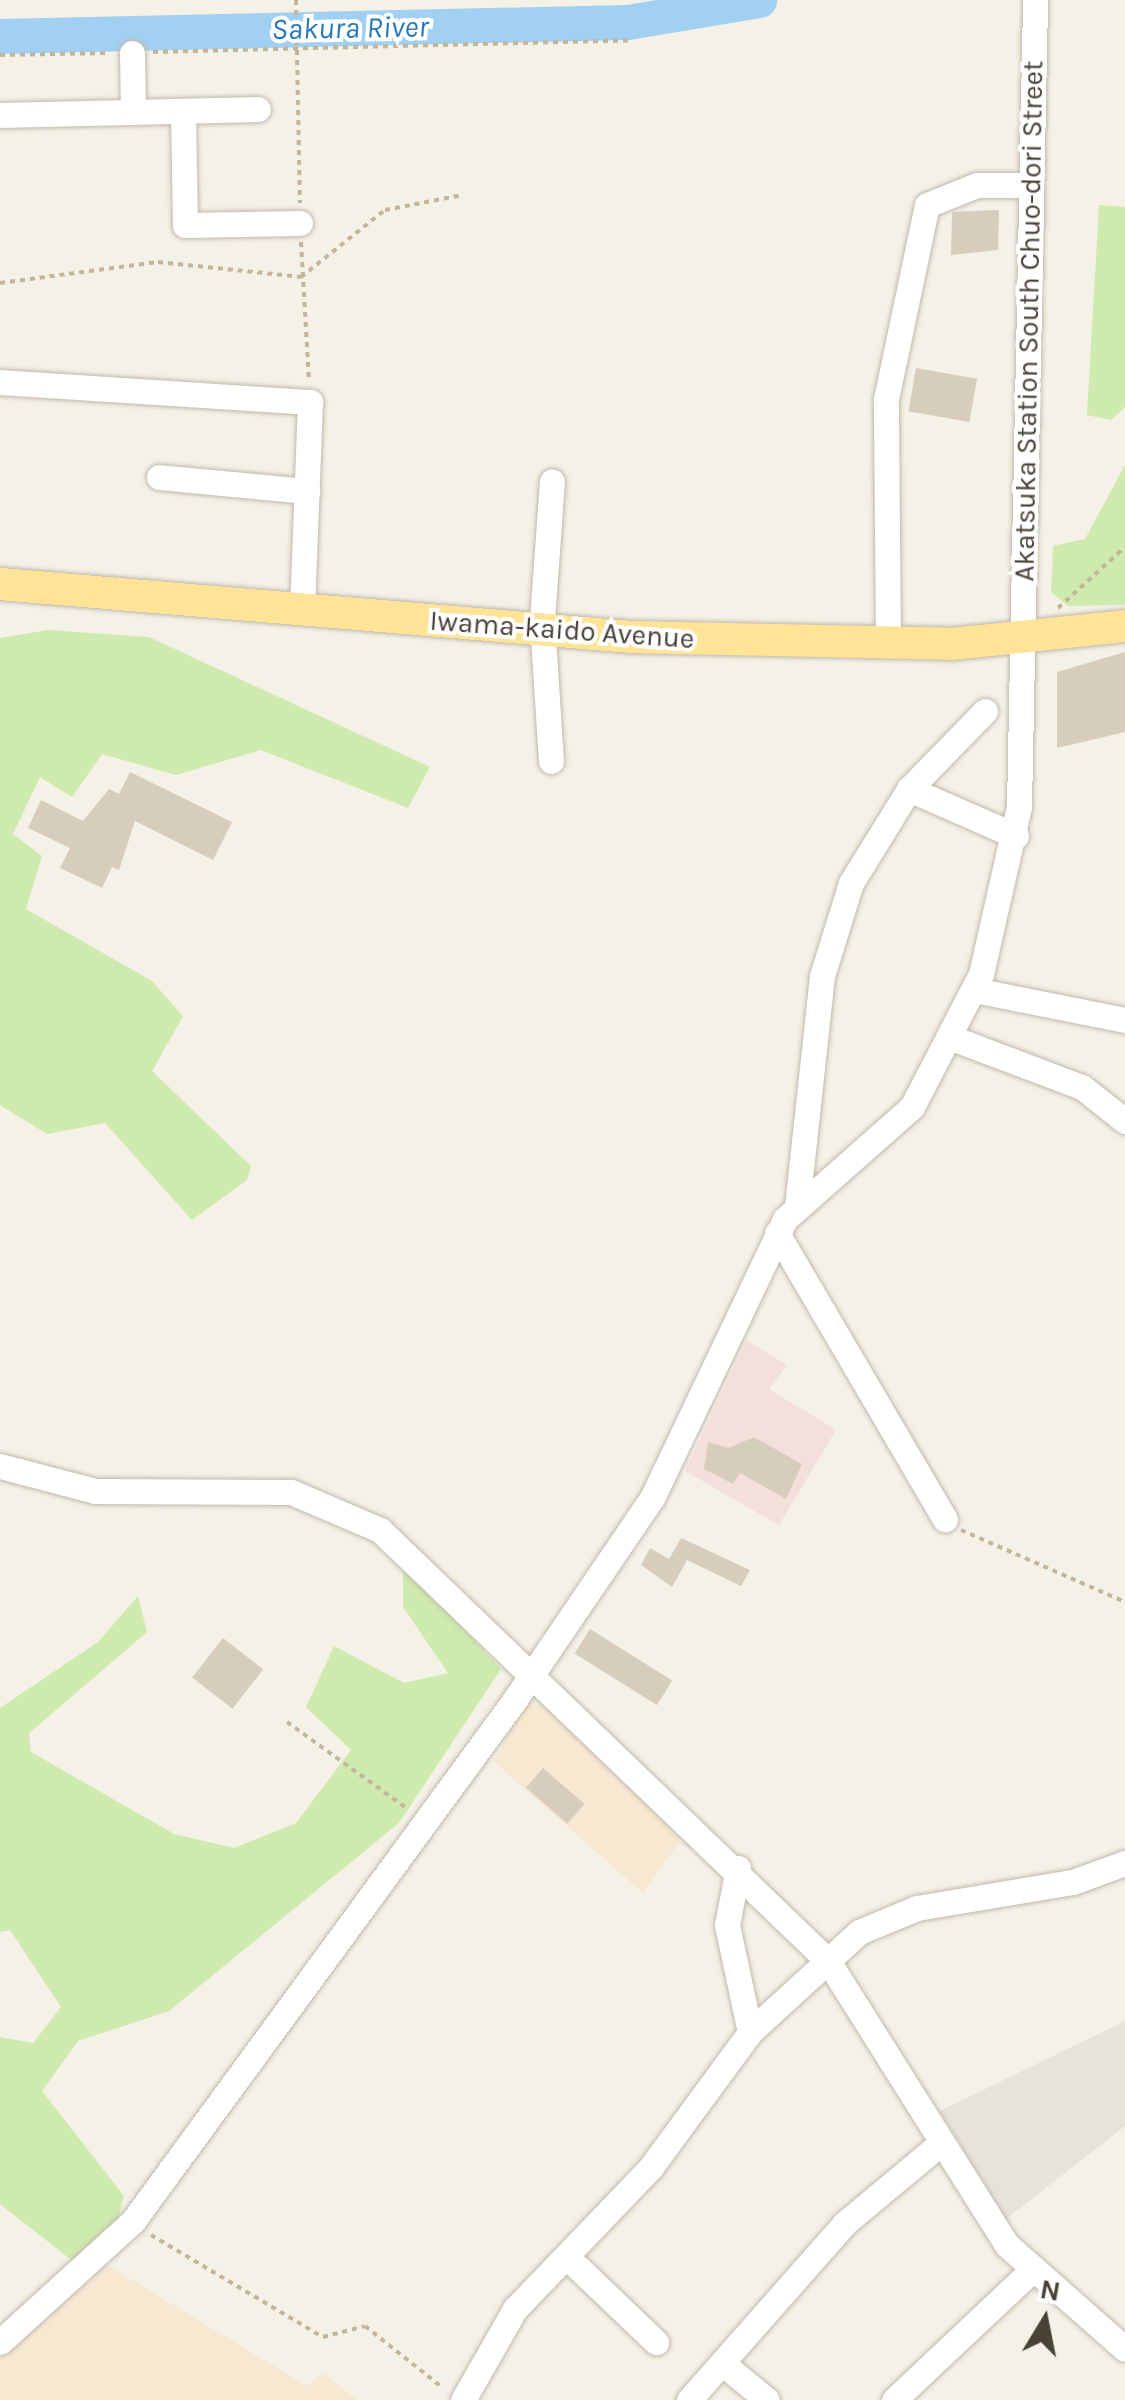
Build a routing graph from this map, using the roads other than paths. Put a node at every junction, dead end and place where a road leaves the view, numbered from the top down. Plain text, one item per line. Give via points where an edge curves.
1 (1035, 0) edge
2 (132, 52) road end
3 (258, 110) dead end
4 (182, 111) junction
5 (132, 112) junction
6 (0, 115) edge
7 (1031, 186) junction
8 (300, 223) dead end
9 (0, 382) edge
10 (160, 477) dead end
11 (552, 481) dead end
12 (307, 490) junction
13 (0, 584) edge
14 (302, 610) junction
15 (1125, 626) edge
16 (543, 632) junction
17 (1022, 641) junction
18 (888, 644) junction
19 (985, 711) dead end
20 (551, 760) dead end
21 (909, 789) junction
22 (1016, 836) junction
23 (974, 990) junction
24 (1125, 1020) edge
25 (952, 1038) junction
26 (1125, 1121) edge
27 (796, 1206) junction
28 (777, 1232) junction
29 (0, 1466) edge
30 (944, 1518) road end
31 (533, 1672) junction
32 (1125, 1863) edge
33 (738, 1868) junction
34 (828, 1960) junction
35 (750, 2032) junction
36 (941, 2143) junction
37 (568, 2258) junction
38 (1029, 2273) junction
39 (0, 2342) edge
40 (656, 2342) dead end
41 (1125, 2348) edge
42 (722, 2362) junction
43 (461, 2400) edge
44 (690, 2400) edge
45 (767, 2400) edge
46 (894, 2400) edge

1 - 7 street, Akatsuka Station South Chuo-dori Street
2 - 5 street
3 - 4 street
4 - 5 street
4 - 8 street via 186,225
5 - 6 street
7 - 17 street, Akatsuka Station South Chuo-dori Street
7 - 18 street via 977,185 927,205 886,399
9 - 12 street via 310,402
10 - 12 street
11 - 16 street
12 - 14 street
13 - 14 main road, Iwama-kaido Avenue
14 - 16 main road, Iwama-kaido Avenue
15 - 17 main road, Iwama-kaido Avenue
16 - 18 main road, Iwama-kaido Avenue
16 - 20 street
17 - 18 main road, Iwama-kaido Avenue
17 - 22 street, Akatsuka Station South Chuo-dori Street
19 - 21 street
21 - 22 street
21 - 27 street via 865,851 835,927 797,1152
22 - 23 street, Akatsuka Station South Chuo-dori Street
23 - 24 street
23 - 25 street, Akatsuka Station South Chuo-dori Street
25 - 26 street via 1082,1087
25 - 27 street, Akatsuka Station South Chuo-dori Street via 890,1133
27 - 28 street, Akatsuka Station South Chuo-dori Street
28 - 30 street
28 - 31 street, Akatsuka Station South Chuo-dori Street via 652,1498
29 - 31 street via 95,1491 256,1487 325,1503 380,1530
31 - 33 street
31 - 39 street, Akatsuka Station South Chuo-dori Street via 134,2221
32 - 34 street via 1073,1882 917,1908 858,1932
33 - 34 street
33 - 35 street via 726,1925
34 - 35 street
34 - 36 street
35 - 37 street via 652,2166
36 - 38 street
36 - 42 street via 845,2223
37 - 40 street
37 - 43 street via 496,2334
38 - 41 street
38 - 46 street
42 - 44 street
42 - 45 street

